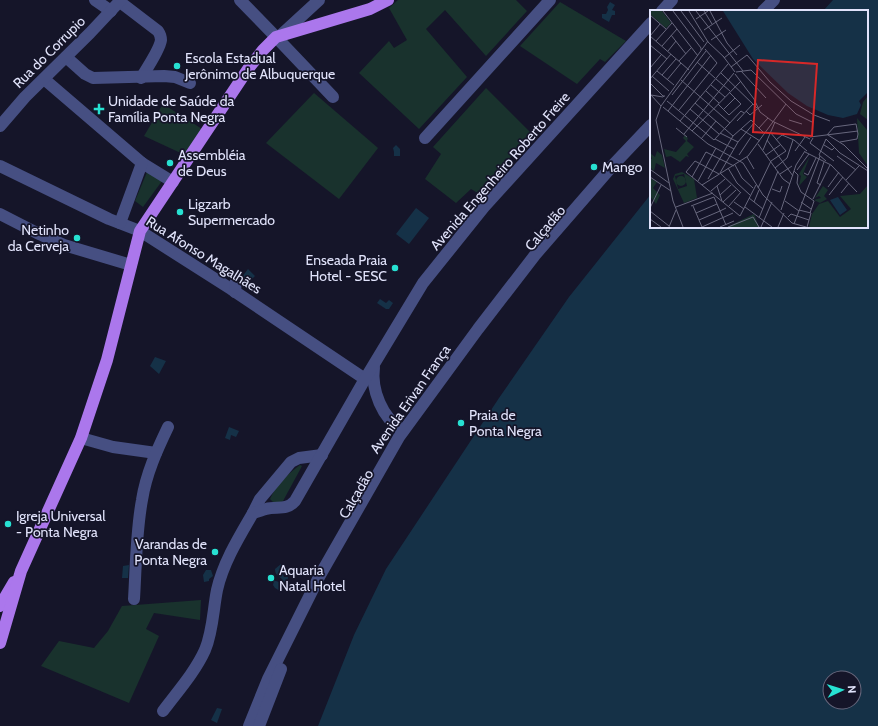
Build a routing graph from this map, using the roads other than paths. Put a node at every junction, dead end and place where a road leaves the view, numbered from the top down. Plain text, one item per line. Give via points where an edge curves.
1 (95, 0) edge
2 (240, 0) edge
3 (319, 0) edge
4 (388, 0) edge
5 (550, 0) edge
6 (672, 0) edge
7 (768, 0) edge
8 (774, 0) edge
9 (120, 1) edge
10 (663, 10) edge
11 (758, 10) edge
12 (764, 10) edge
13 (111, 11) junction
14 (650, 24) edge
15 (279, 36) junction
16 (66, 57) junction
17 (141, 78) junction
18 (44, 79) junction
19 (190, 83) dead end
20 (333, 97) dead end
21 (0, 126) edge
22 (650, 126) edge
23 (650, 133) edge
24 (425, 138) dead end
25 (142, 163) junction
26 (0, 166) edge
27 (173, 182) junction
28 (2, 217) edge
29 (120, 223) junction
30 (140, 231) junction
31 (131, 265) junction
32 (236, 279) dead end
33 (235, 292) junction
34 (374, 364) junction
35 (365, 379) junction
36 (168, 427) dead end
37 (403, 431) junction
38 (81, 438) junction
39 (156, 453) junction
40 (322, 455) junction
41 (253, 513) junction
42 (21, 571) junction
43 (134, 599) dead end
44 (0, 606) edge
45 (0, 643) edge
46 (164, 711) dead end
47 (249, 726) edge
48 (259, 726) edge

1 - 13 street
2 - 15 street
3 - 15 street
4 - 15 main road via 370,9
5 - 24 street
6 - 10 street
7 - 11 street
8 - 12 street
9 - 13 street, Rua do Corrupio
9 - 17 street via 158,31 161,37
13 - 16 street, Rua do Corrupio
14 - 34 street, Avenida Engenheiro Roberto Freire via 484,207 423,283
15 - 20 street
15 - 27 main road via 263,50 248,69
16 - 17 street via 90,77
16 - 18 street, Rua do Corrupio
17 - 19 street via 176,77
18 - 21 street, Rua do Corrupio
18 - 25 street
22 - 37 street, Avenida Erivan França via 535,255
23 - 48 street, Calçadão via 594,194 532,268 476,338 410,431 363,509 288,653
25 - 27 street
25 - 29 street
26 - 29 street, Rua Afonso Magalhães
27 - 30 main road
28 - 31 street via 64,245
29 - 30 street, Rua Afonso Magalhães
30 - 31 main road
30 - 33 street, Rua Afonso Magalhães
31 - 38 main road via 108,360
32 - 33 street
33 - 35 street, Rua Afonso Magalhães
34 - 35 street
34 - 37 street via 375,393 394,425
35 - 40 street
36 - 39 street
37 - 47 street, Avenida Erivan França via 319,577 268,679
38 - 39 street via 112,447
38 - 42 main road
39 - 43 street via 147,478 139,518
40 - 41 street via 298,458 290,462 260,499
40 - 41 street via 292,504 284,508 268,508
41 - 46 street via 222,572 205,650
42 - 44 main road
42 - 45 main road

